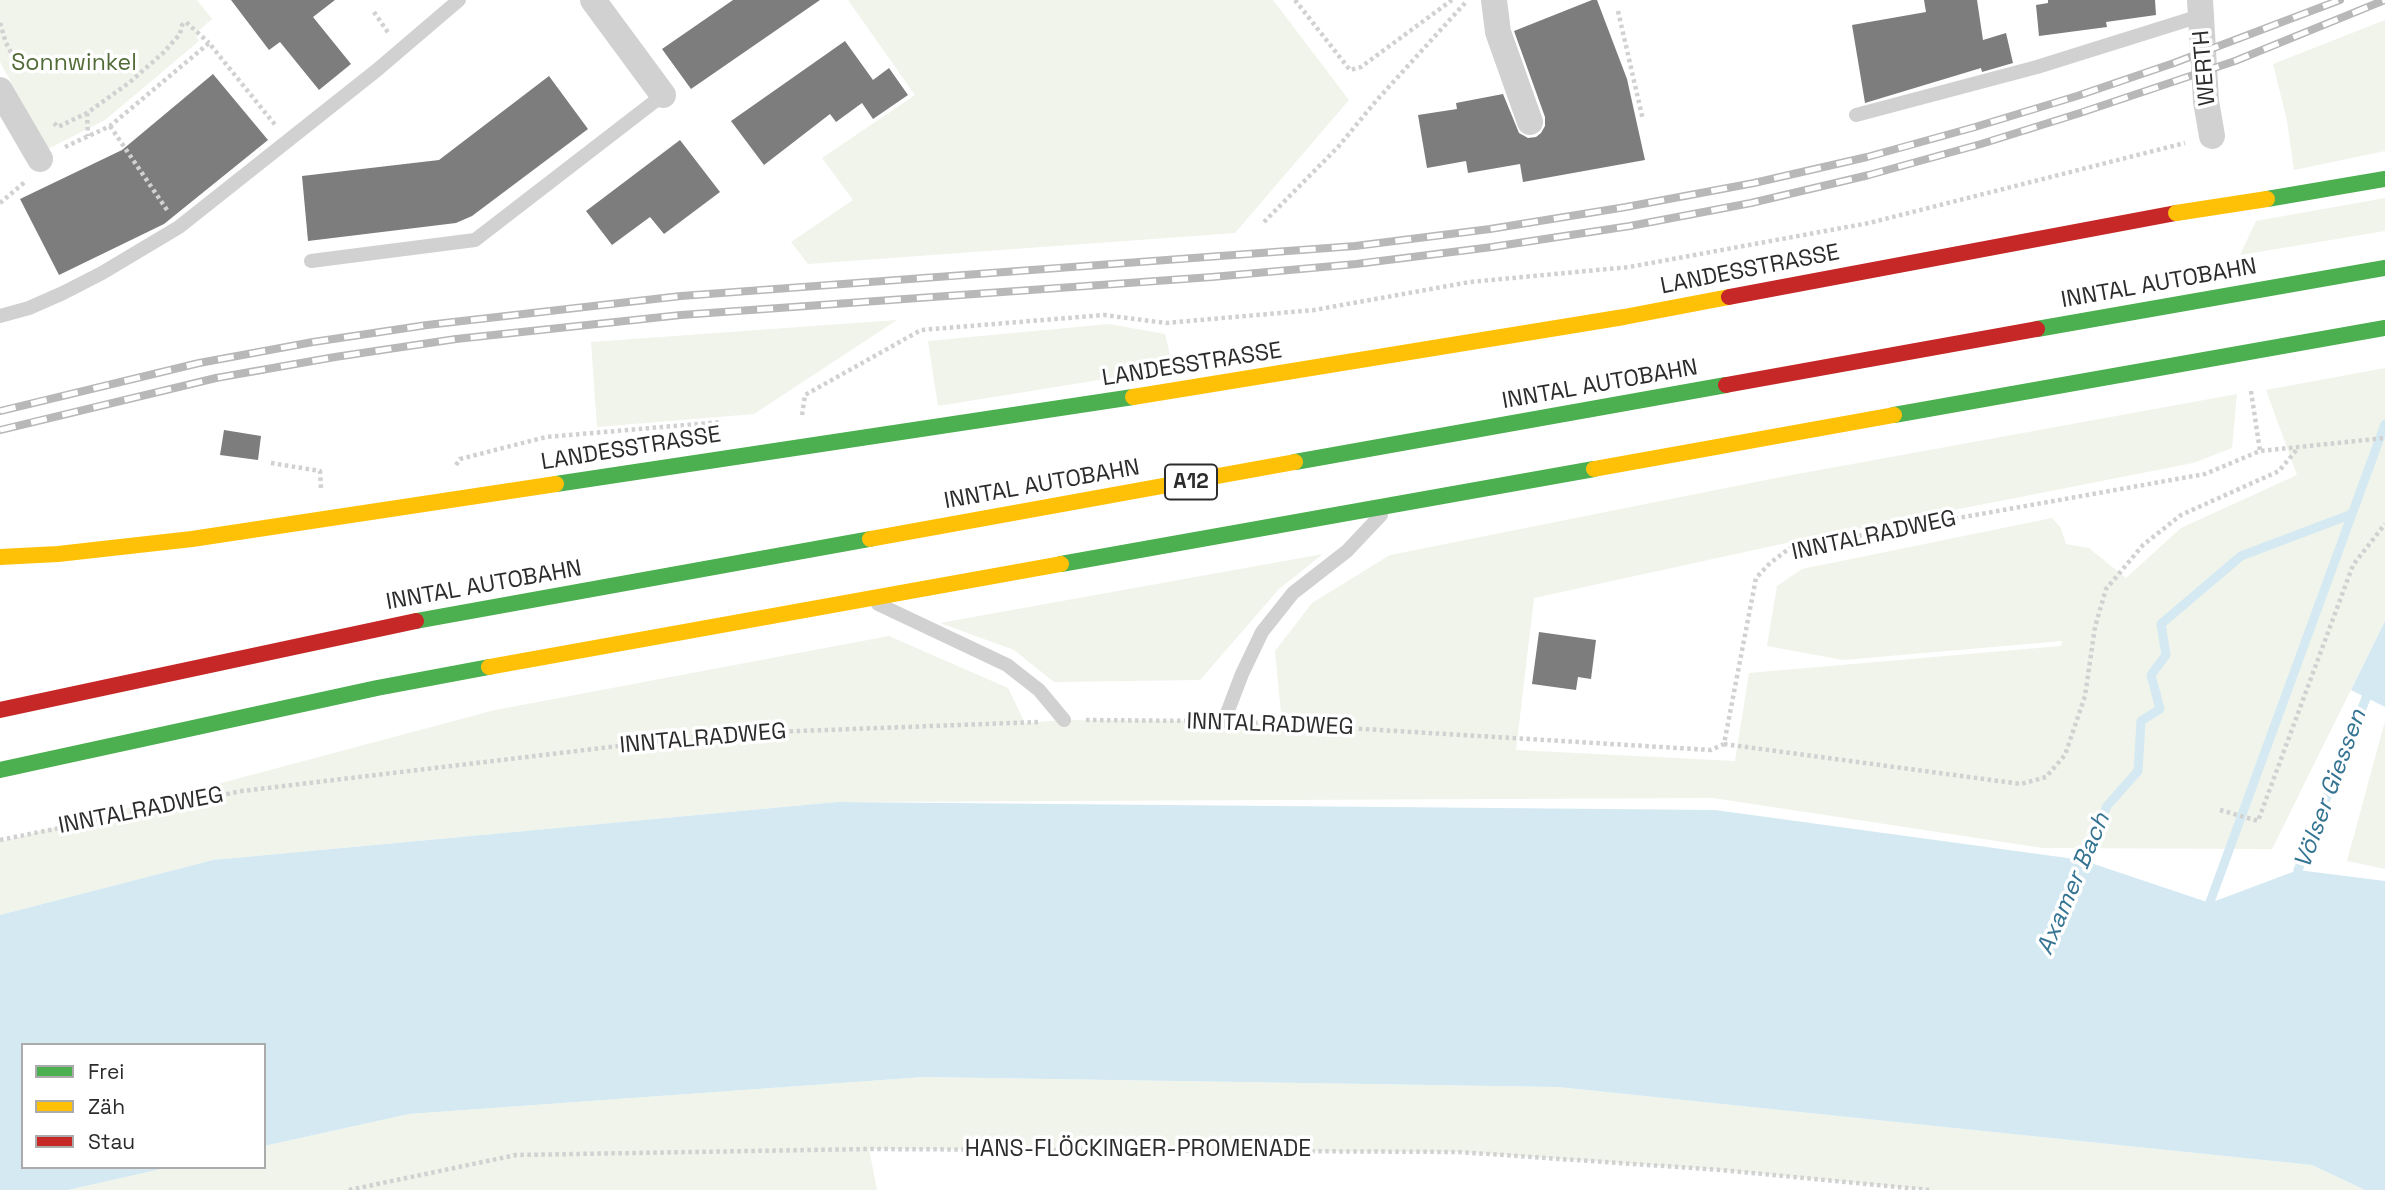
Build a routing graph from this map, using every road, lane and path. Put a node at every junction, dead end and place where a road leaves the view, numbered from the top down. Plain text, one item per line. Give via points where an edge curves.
1 (459, 0) edge
2 (593, 0) edge
3 (1295, 0) edge
4 (1452, 0) edge
5 (1468, 0) edge
6 (1494, 0) edge
7 (2200, 8) edge
8 (1618, 11) dead end
9 (0, 23) edge
10 (209, 43) junction
11 (22, 72) dead end
12 (0, 90) edge
13 (663, 95) joint
14 (87, 113) junction
15 (1856, 114) dead end
16 (46, 115) dead end
17 (1643, 120) dead end
18 (1530, 122) dead end
19 (110, 126) junction
20 (88, 136) junction
21 (2211, 136) joint
22 (287, 140) junction
23 (40, 159) junction
24 (2385, 179) edge
25 (0, 203) edge
26 (176, 209) dead end
27 (1264, 222) dead end
28 (311, 261) dead end
29 (2385, 268) edge
30 (0, 316) edge
31 (2385, 328) edge
32 (2251, 391) dead end
33 (802, 415) junction
34 (788, 416) dead end
35 (735, 421) dead end
36 (2385, 438) edge
37 (797, 447) junction
38 (2298, 448) junction
39 (2260, 451) junction
40 (271, 463) dead end
41 (430, 503) junction
42 (1390, 505) junction
43 (324, 520) junction
44 (2385, 524) edge
45 (0, 557) edge
46 (867, 598) junction
47 (0, 710) edge
48 (1063, 720) junction
49 (1224, 721) junction
50 (1724, 744) junction
51 (0, 770) edge
52 (2220, 810) dead end
53 (0, 840) edge
54 (349, 1190) edge
55 (1929, 1190) edge

1 - 22 lane
2 - 13 street
3 - 4 path via 1350,70 1361,67
5 - 27 path via 1338,147
6 - 18 street via 1497,32
7 - 15 lane via 2037,67
7 - 21 street, WERTH
8 - 17 path
9 - 11 path
10 - 14 path via 186,22 163,53
10 - 19 path
10 - 22 path
12 - 23 street
13 - 28 lane via 475,240
14 - 16 path via 58,127
14 - 20 path
19 - 20 path
19 - 26 path via 169,215
20 - 23 path
21 - 33 path via 1869,223 1629,267 1470,282 1301,311 1166,323 1104,315 921,330 804,395
22 - 30 lane via 179,227 62,293
23 - 25 path via 32,176
24 - 37 main road, LANDESSTRASSE, bridge via 2175,213 1455,346
29 - 47 main road, INNTAL AUTOBAHN / A12 via 389,626
31 - 42 main road
32 - 39 path
33 - 34 path
33 - 37 path
35 - 41 path via 547,437 460,459
36 - 38 path, INNTALRADWEG
37 - 41 main road, LANDESSTRASSE
38 - 39 path, INNTALRADWEG
38 - 50 path via 2279,471 2182,514 2143,545 2106,589 2085,696 2065,755 2046,777 2021,784
39 - 50 path, INNTALRADWEG via 2205,474 1790,548 1756,578
40 - 43 path via 320,471
41 - 43 main road, LANDESSTRASSE
42 - 46 main road
42 - 49 lane via 1347,551 1293,593 1262,632
43 - 45 main road, LANDESSTRASSE via 165,542
44 - 52 path via 2353,565 2258,821
46 - 48 lane via 1007,665 1039,690
46 - 51 main road via 376,688
48 - 49 path, INNTALRADWEG
48 - 53 path, INNTALRADWEG via 719,734 242,791
49 - 50 path, INNTALRADWEG via 1712,750
54 - 55 path, HANS-FLÖCKINGER-PROMENADE via 516,1155 868,1149 1459,1152

